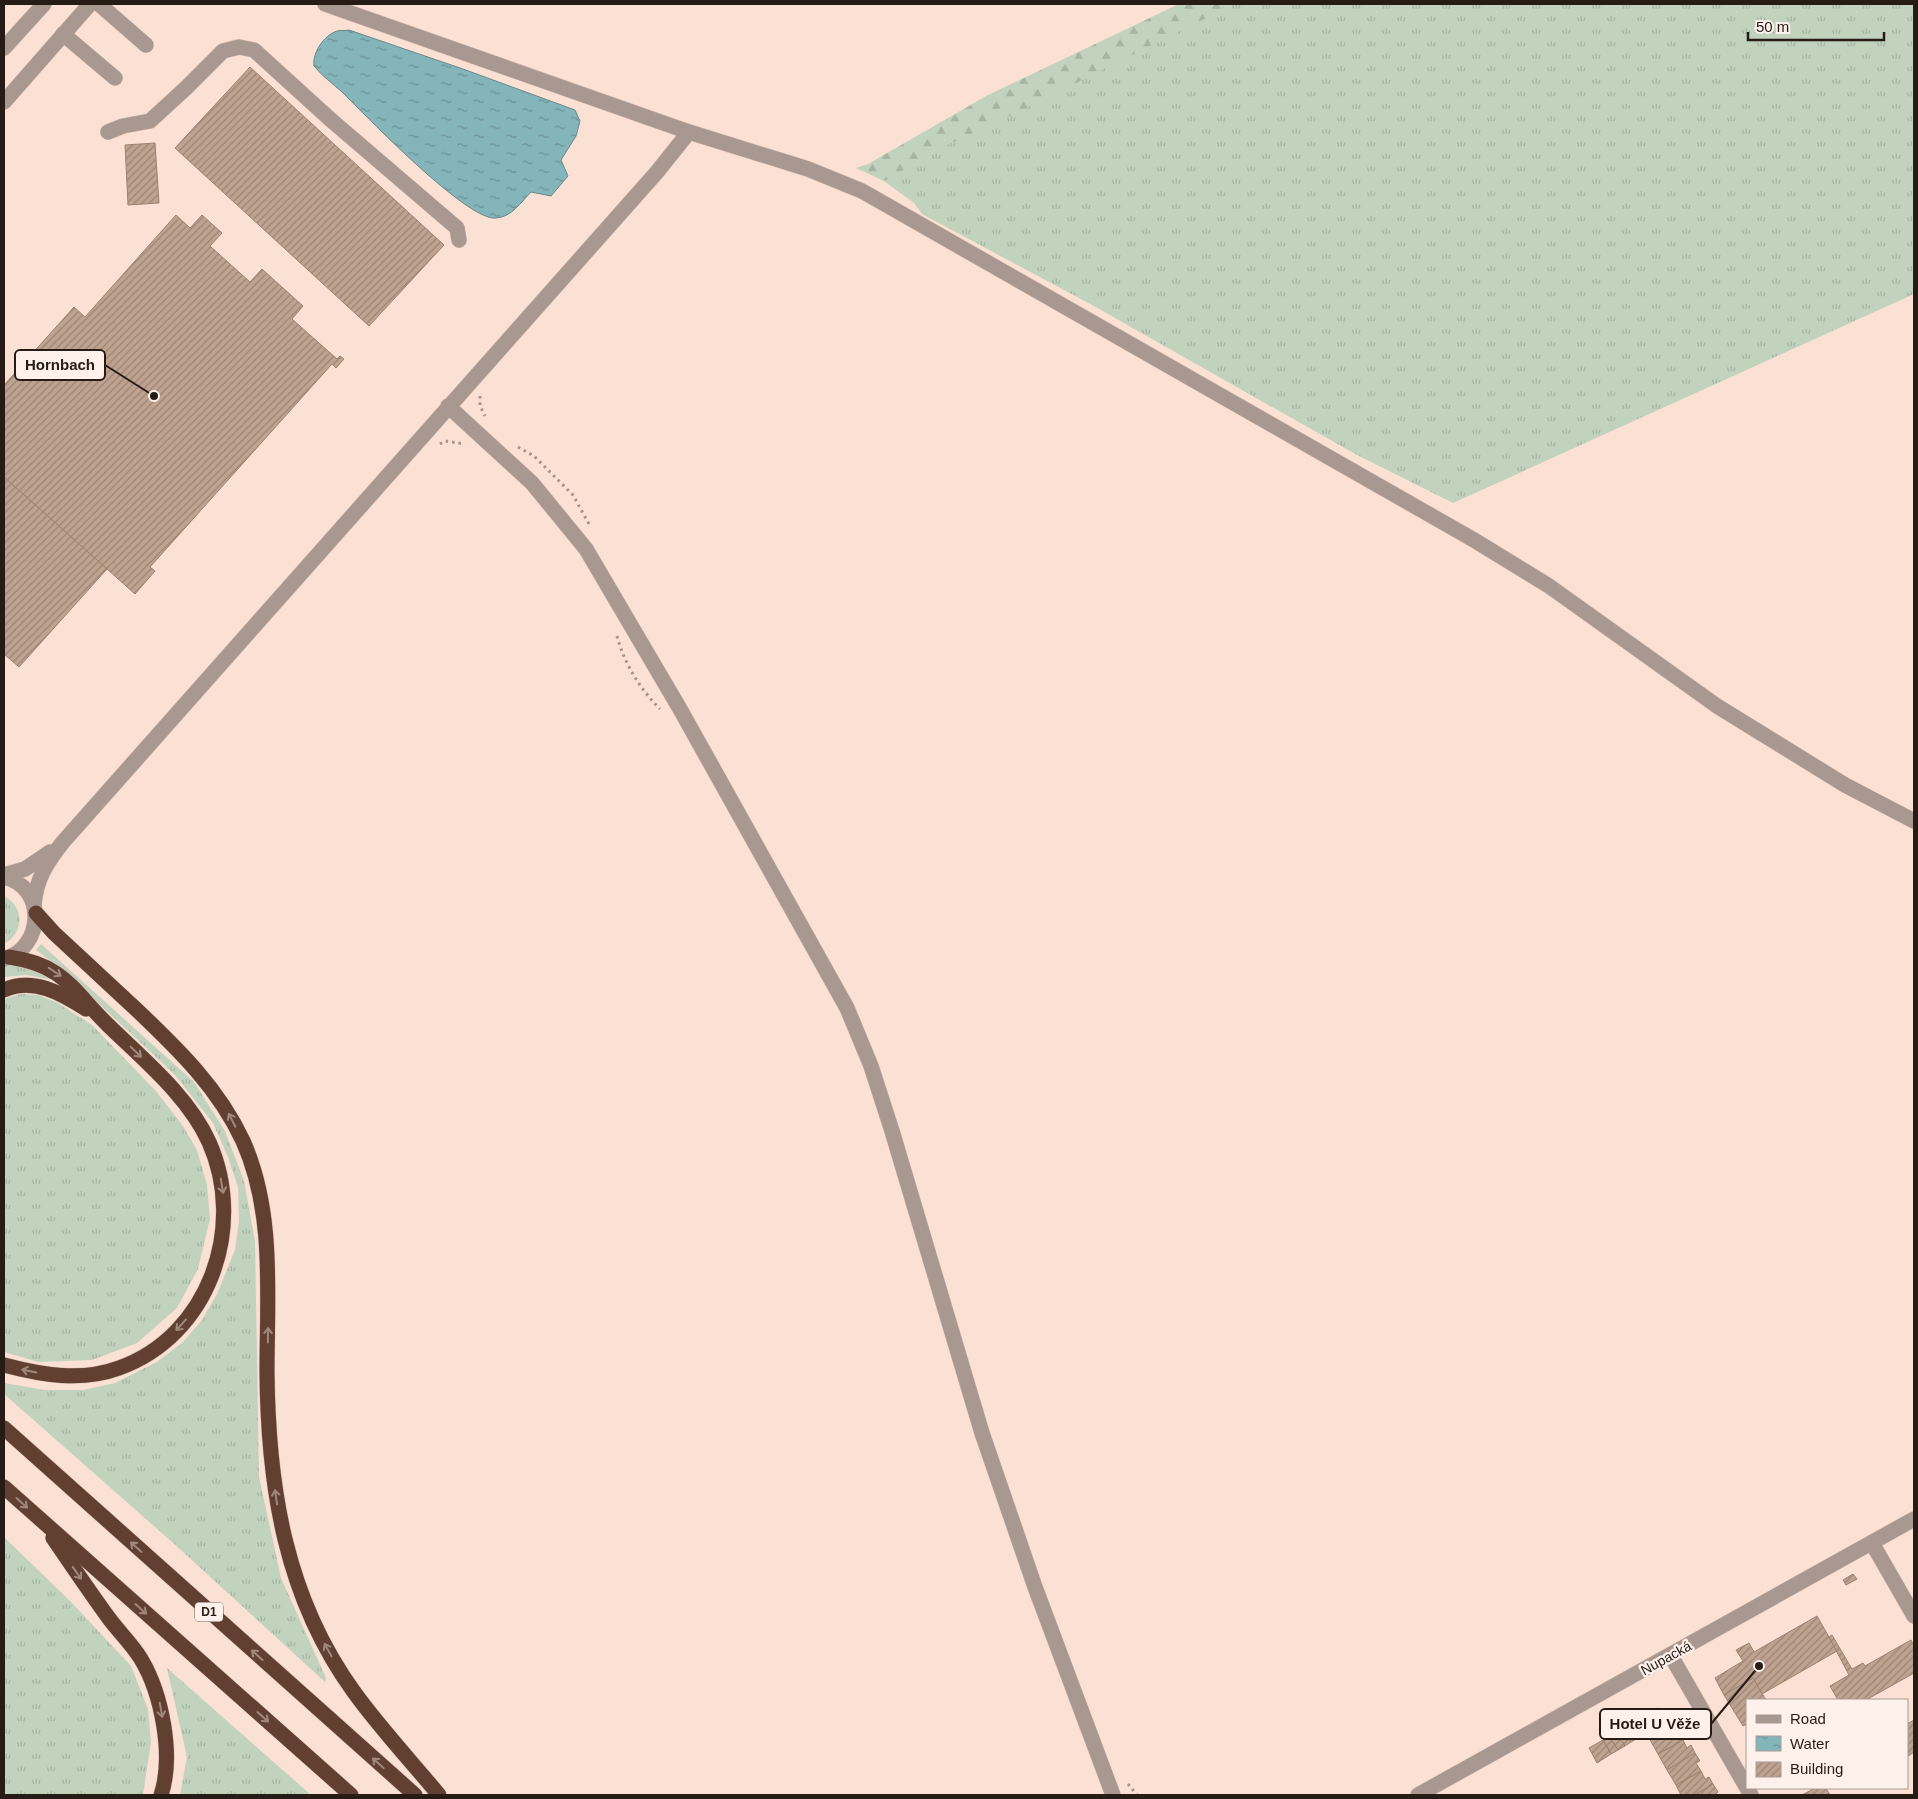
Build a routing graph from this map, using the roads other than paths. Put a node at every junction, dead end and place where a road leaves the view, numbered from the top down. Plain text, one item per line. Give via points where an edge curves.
1 (44, 4) edge
2 (90, 4) edge
3 (98, 4) edge
4 (325, 4) edge
5 (63, 34) junction
6 (146, 45) dead end
7 (4, 48) edge
8 (115, 78) dead end
9 (4, 102) edge
10 (108, 132) dead end
11 (689, 132) junction
12 (459, 240) dead end
13 (448, 406) junction
14 (1914, 821) edge
15 (62, 842) junction
16 (4, 876) edge
17 (35, 909) junction
18 (7, 958) edge
19 (4, 990) edge
20 (101, 1018) junction
21 (4, 1365) edge
22 (4, 1428) edge
23 (4, 1487) edge
24 (40, 1518) junction
25 (1914, 1519) edge
26 (1872, 1543) junction
27 (1914, 1616) edge
28 (1671, 1656) junction
29 (1746, 1786) edge
30 (161, 1795) edge
31 (351, 1795) edge
32 (415, 1795) edge
33 (440, 1795) edge
34 (1112, 1795) edge
35 (1418, 1795) edge

1 - 7 street
2 - 5 street
3 - 6 street
4 - 11 street
5 - 8 street
5 - 9 street
10 - 12 street via 150,120 223,51 239,47 254,50 457,228
11 - 13 street
11 - 14 street via 808,169 862,191 1474,540 1549,586 1717,706 1845,785
13 - 15 street
13 - 34 street via 532,483 586,549 680,709 847,1008 892,1130 982,1433
15 - 16 street via 34,864
15 - 17 street via 42,871 36,886
16 - 17 street via 24,888
17 - 18 street via 36,922 31,938 20,951
33 -> 17 highway via 354,1692 328,1651 304,1600 288,1554 271,1466 265,1233 258,1184 243,1142 225,1108 188,1060 54,933
18 -> 20 highway via 36,963 58,974
19 - 20 highway via 29,985 45,988 71,999
20 -> 21 highway via 161,1076 195,1116 210,1143 220,1173 224,1201 224,1224 217,1264 196,1307 181,1325 157,1348 135,1361 118,1368 76,1376 54,1376
32 -> 22 highway, D1
23 -> 24 highway
24 -> 30 highway via 110,1620 141,1658 159,1699 166,1739
24 -> 31 highway
25 - 26 street, Nupacká
26 - 27 street
26 - 28 street, Nupacká
28 - 29 street
28 - 35 street, Nupacká

